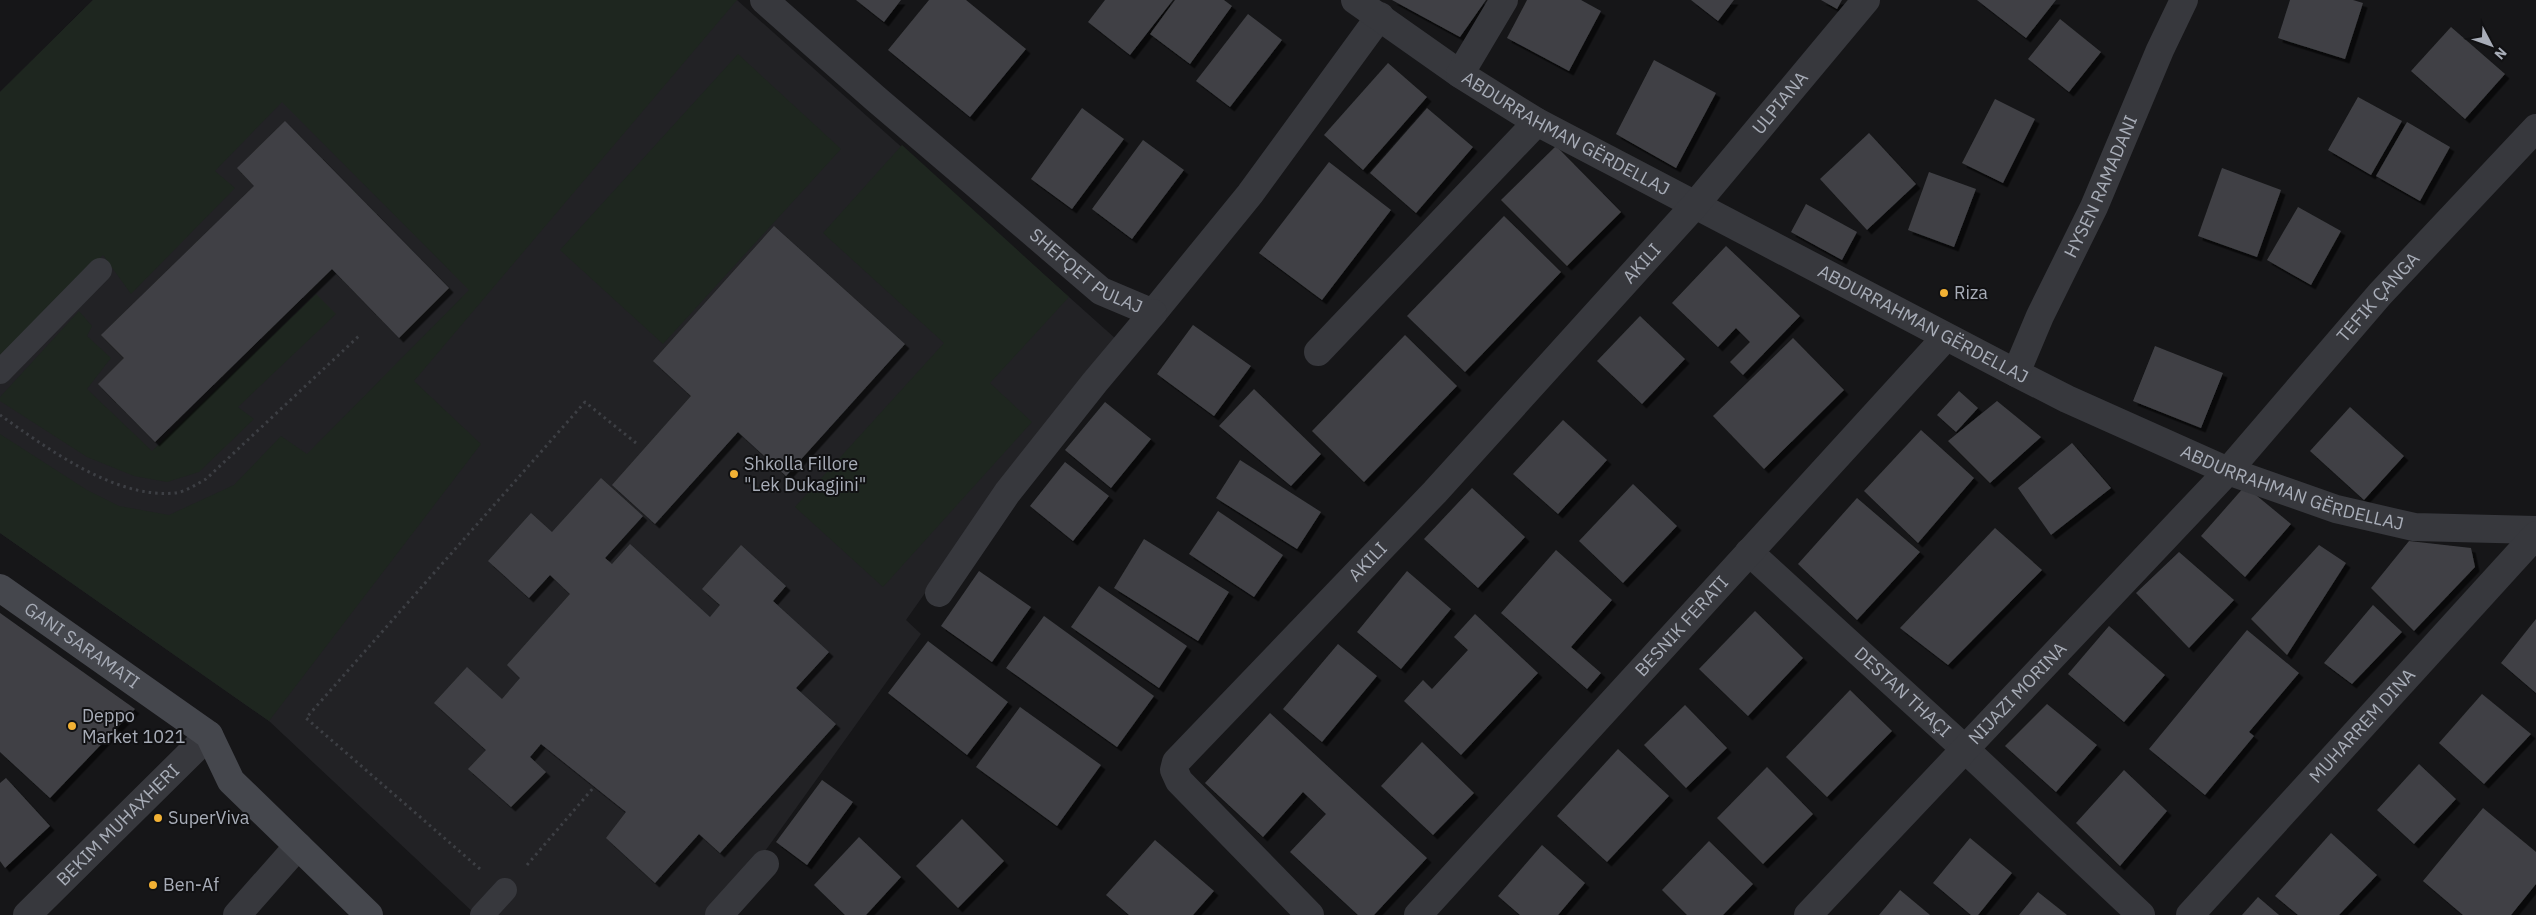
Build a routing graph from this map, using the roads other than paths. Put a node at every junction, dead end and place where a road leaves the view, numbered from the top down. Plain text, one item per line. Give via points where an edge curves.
1 (764, 0) edge
2 (1355, 0) edge
3 (1504, 0) edge
4 (1866, 0) edge
5 (2184, 0) edge
6 (1380, 16) junction
7 (1460, 74) junction
8 (1537, 122) junction
9 (2536, 128) edge
10 (1696, 205) junction
11 (100, 270) dead end
12 (1153, 313) junction
13 (1946, 337) junction
14 (1318, 352) dead end
15 (0, 372) edge
16 (2016, 373) junction
17 (2228, 471) junction
18 (2536, 530) edge
19 (2536, 536) edge
20 (1749, 552) junction
21 (0, 588) edge
22 (939, 593) dead end
23 (208, 735) junction
24 (1965, 749) junction
25 (298, 846) junction
26 (765, 864) dead end
27 (505, 890) road end
28 (26, 915) edge
29 (237, 915) edge
30 (369, 915) edge
31 (482, 915) edge
32 (719, 915) edge
33 (1310, 915) edge
34 (1418, 915) edge
35 (1808, 915) edge
36 (2142, 915) edge
37 (2190, 915) edge

1 - 12 street, SHEFQET PULAJ via 1101,291
2 - 6 street, ABDURRAHMAN GËRDELLAJ
3 - 7 street
4 - 10 street, ULPIANA
5 - 16 street, HYSEN RAMADANI via 2094,207 2040,316
6 - 7 street, ABDURRAHMAN GËRDELLAJ
6 - 12 street, SHEFQET PULAJ via 1250,194
7 - 8 street, ABDURRAHMAN GËRDELLAJ
8 - 10 street, ABDURRAHMAN GËRDELLAJ
8 - 14 street
9 - 17 street, TEFIK ÇANGA via 2380,294
10 - 13 street, ABDURRAHMAN GËRDELLAJ
10 - 33 street, AKILI via 1435,492 1176,762 1174,770 1179,781
11 - 15 lane
12 - 22 street via 1007,493
13 - 16 street, ABDURRAHMAN GËRDELLAJ
13 - 20 street, BESNIK FERATI
16 - 17 street, ABDURRAHMAN GËRDELLAJ
17 - 18 street, ABDURRAHMAN GËRDELLAJ via 2336,509 2414,527
17 - 24 street, NIJAZI MORINA
19 - 37 street, MUHARREM DINA
20 - 24 street, DESTAN THAÇI
20 - 34 street, BESNIK FERATI
21 - 23 street, GANI SARAMATI
23 - 25 street, GANI SARAMATI via 231,781
23 - 28 street, BEKIM MUHAXHERI
24 - 35 street, NIJAZI MORINA
24 - 36 street, DESTAN THAÇI
25 - 29 street
25 - 30 street, GANI SARAMATI
26 - 32 street
27 - 31 lane

